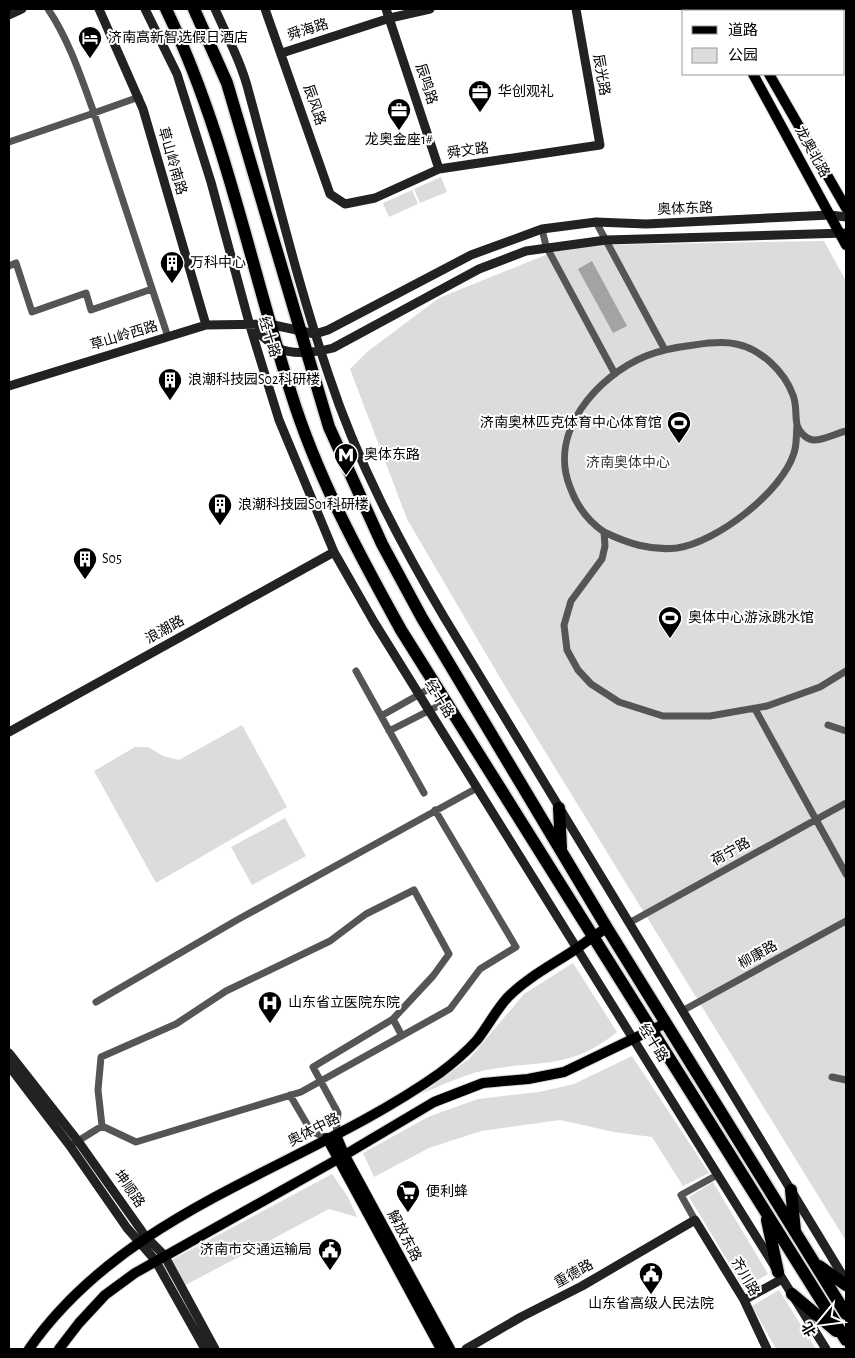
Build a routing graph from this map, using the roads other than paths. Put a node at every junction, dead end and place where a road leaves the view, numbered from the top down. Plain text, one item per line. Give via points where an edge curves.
1 (22, 9) edge
2 (48, 9) edge
3 (99, 9) edge
4 (145, 9) edge
5 (166, 9) edge
6 (194, 9) edge
7 (215, 9) edge
8 (265, 9) edge
9 (430, 9) edge
10 (576, 9) edge
11 (388, 13) edge
12 (9, 15) edge
13 (282, 53) junction
14 (753, 75) edge
15 (771, 75) edge
16 (139, 97) junction
17 (94, 112) junction
18 (9, 142) edge
19 (600, 145) joint
20 (439, 169) junction
21 (345, 204) joint
22 (846, 208) edge
23 (830, 215) junction
24 (846, 217) edge
25 (596, 222) junction
26 (542, 229) junction
27 (843, 233) edge
28 (606, 240) junction
29 (846, 244) edge
30 (546, 246) junction
31 (9, 266) edge
32 (152, 289) junction
33 (269, 324) junction
34 (206, 325) junction
35 (250, 326) junction
36 (300, 330) junction
37 (315, 334) junction
38 (168, 337) junction
39 (278, 348) junction
40 (665, 350) junction
41 (321, 351) junction
42 (306, 353) junction
43 (615, 374) junction
44 (9, 386) edge
45 (798, 426) junction
46 (846, 431) edge
47 (604, 532) junction
48 (334, 552) junction
49 (356, 671) dead end
50 (846, 672) edge
51 (436, 685) junction
52 (419, 695) junction
53 (446, 702) junction
54 (754, 709) junction
55 (429, 711) junction
56 (381, 716) junction
57 (828, 725) dead end
58 (846, 730) edge
59 (389, 731) junction
60 (9, 732) edge
61 (477, 788) junction
62 (424, 793) dead end
63 (846, 803) edge
64 (560, 808) junction
65 (436, 810) junction
66 (816, 819) junction
67 (561, 850) junction
68 (846, 874) edge
69 (846, 920) edge
70 (629, 923) junction
71 (607, 928) junction
72 (592, 936) junction
73 (577, 948) junction
74 (96, 1002) dead end
75 (682, 1011) junction
76 (392, 1019) junction
77 (666, 1024) junction
78 (652, 1031) junction
79 (402, 1036) junction
80 (634, 1041) junction
81 (9, 1053) edge
82 (9, 1066) edge
83 (832, 1077) dead end
84 (846, 1080) edge
85 (321, 1081) junction
86 (290, 1095) junction
87 (102, 1126) junction
88 (331, 1136) junction
89 (74, 1144) junction
90 (341, 1157) junction
91 (718, 1175) junction
92 (791, 1190) junction
93 (765, 1210) junction
94 (695, 1220) junction
95 (795, 1233) junction
96 (142, 1240) junction
97 (160, 1258) junction
98 (812, 1262) junction
99 (780, 1276) junction
100 (846, 1281) edge
101 (846, 1285) edge
102 (792, 1294) junction
103 (744, 1300) junction
104 (846, 1314) edge
105 (846, 1339) edge
106 (29, 1349) edge
107 (59, 1349) edge
108 (206, 1349) edge
109 (215, 1349) edge
110 (441, 1349) edge
111 (450, 1349) edge
112 (466, 1349) edge
113 (767, 1349) edge
114 (826, 1349) edge

1 - 12 main road
2 - 17 street via 78,68
3 - 16 main road, 草山岭南路
4 - 35 main road, 经十路 via 177,74 211,182
5 - 33 highway, 经十路 via 202,89
6 - 36 highway, 经十路 via 227,83
7 - 37 main road via 249,91
8 - 13 main road, 辰风路
9 - 11 main road, 舜海路
10 - 19 main road, 辰光路
11 - 13 main road, 舜海路
11 - 20 main road, 辰鸣路
13 - 21 main road, 辰风路 via 330,194
14 - 23 main road, 龙奥北路
15 - 22 main road, 龙奥北路
16 - 17 street
16 - 34 main road, 草山岭南路
17 - 18 street
17 - 32 street
19 - 20 main road, 舜文路
20 - 21 main road, 舜文路 via 375,198
23 - 24 main road, 奥体东路
23 - 25 main road, 奥体东路 via 698,222
23 - 27 main road, 龙奥北路
25 - 26 main road, 奥体东路
25 - 28 street
26 - 30 street
26 - 37 main road, 奥体东路 via 471,255
27 - 28 main road
27 - 29 main road, 龙奥北路
28 - 30 main road
28 - 40 street
30 - 41 main road via 478,270 333,348
30 - 43 street
31 - 32 street via 16,264 32,312 86,293 91,310
32 - 38 street
33 - 35 main road
33 - 36 main road
33 - 39 highway, 经十路
34 - 35 main road, 草山岭西路
34 - 38 main road, 草山岭西路
35 - 39 main road
35 - 48 main road, 经十路 via 279,420
36 - 37 main road
36 - 42 highway, 经十路
37 - 41 main road
38 - 44 main road, 草山岭西路
39 - 42 main road
39 - 51 highway, 经十路 via 309,444 336,508 401,630
40 - 43 street
40 - 45 street via 707,343 735,344 754,352 772,363 783,376 793,395
41 - 42 main road
41 - 64 main road via 348,426 399,539
42 - 67 highway, 经十路 via 329,426 382,544 422,618
43 - 47 street via 596,390 569,428 563,464 574,500
45 - 46 street via 805,436 814,440
45 - 47 street via 794,453 778,480 751,510 729,526 677,548 632,545
47 - 54 street via 602,559 571,601 564,625 567,650 578,670 591,684 619,702 663,716 710,716
48 - 52 main road, 经十路
48 - 60 main road, 浪潮路
49 - 56 street
50 - 54 street via 820,687
51 - 52 street
51 - 53 highway, 经十路
52 - 55 main road, 经十路
52 - 56 street
53 - 55 street
53 - 72 highway, 经十路
54 - 66 street
55 - 59 street
55 - 61 main road, 经十路
56 - 59 street
57 - 58 street
59 - 62 street
61 - 65 street
61 - 73 main road, 经十路
63 - 66 street, 荷宁路
64 - 67 highway
64 - 70 main road
65 - 74 street
65 - 79 street via 516,947 480,969 450,1009
66 - 68 street
66 - 70 street, 荷宁路
67 - 71 highway, 经十路
69 - 75 street, 柳康路
70 - 75 main road
71 - 72 main road, 奥体中路
71 - 77 highway, 经十路
72 - 73 main road, 奥体中路
72 - 78 highway, 经十路
73 - 80 main road, 经十路
73 - 88 main road, 奥体中路 via 527,979 507,999 475,1042 442,1072 394,1103
75 - 92 main road
76 - 79 street
76 - 85 street via 313,1067
76 - 87 street via 450,954 414,890 366,914 330,941 226,990 176,1024 101,1057 98,1090
77 - 78 main road
77 - 95 highway, 经十路
78 - 80 main road
78 - 93 highway, 经十路
79 - 85 street
80 - 90 main road via 564,1072 483,1083 434,1102
80 - 91 main road, 经十路
81 - 89 main road, 坤顺路
82 - 89 main road, 坤顺路
83 - 84 street
85 - 86 street
85 - 88 street via 338,1113
86 - 87 street via 136,1142
86 - 88 street via 311,1132
87 - 89 street
88 - 90 main road, 解放东路
88 - 96 main road, 奥体中路
89 - 96 main road, 坤顺路
90 - 97 main road
90 - 110 main road, 解放东路
90 - 111 main road, 解放东路
91 - 94 street via 681,1195
91 - 99 main road, 经十路
92 - 95 highway
92 - 100 main road
93 - 99 highway
93 - 105 highway, 经十路
94 - 103 main road, 齐川路
94 - 112 main road, 重德路
95 - 98 highway, 经十路
96 - 97 main road, 坤顺路
96 - 106 main road, 奥体中路 via 77,1294
97 - 107 main road via 105,1295
97 - 108 main road, 坤顺路
97 - 109 main road, 坤顺路
98 - 101 highway
98 - 104 highway, 经十路
99 - 102 main road, 经十路
99 - 103 main road
102 - 105 highway
102 - 114 main road, 经十路
103 - 113 main road, 齐川路

